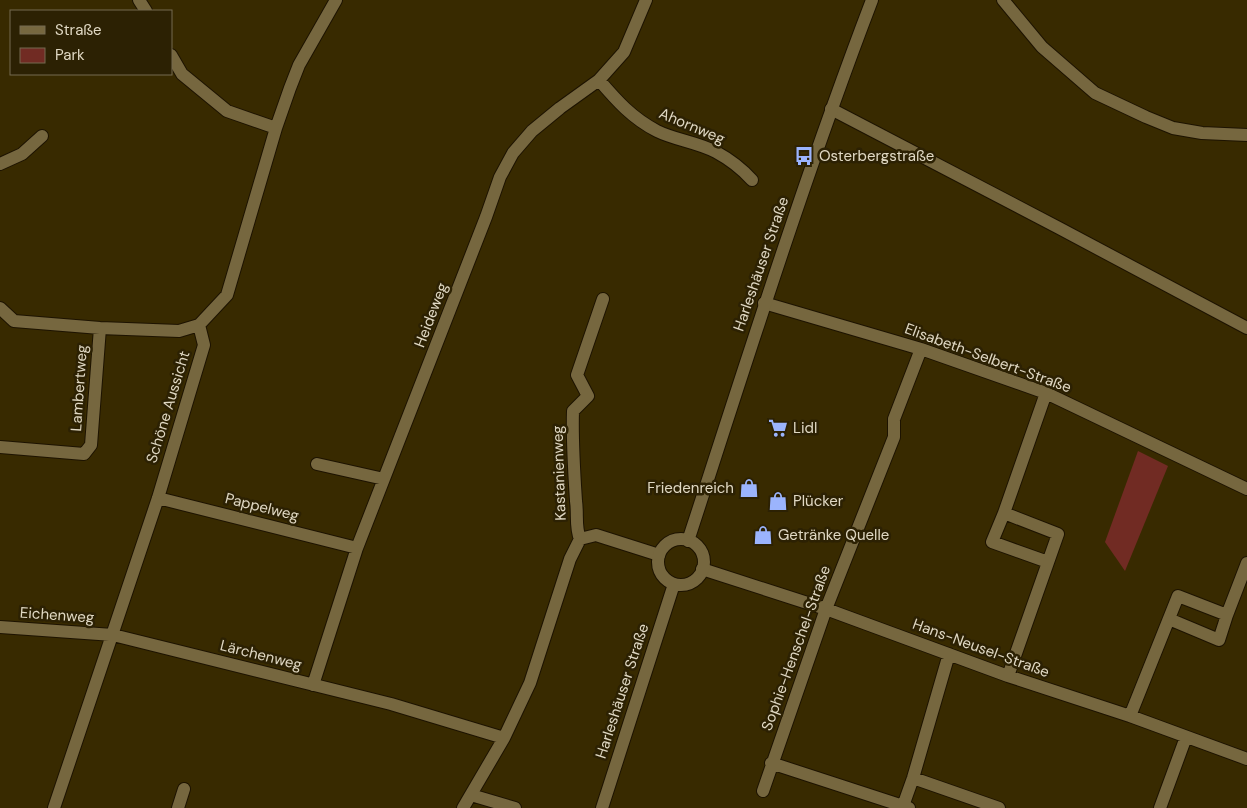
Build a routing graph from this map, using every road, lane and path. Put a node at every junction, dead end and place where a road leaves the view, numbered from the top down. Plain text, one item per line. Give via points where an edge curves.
1 (336, 0) edge
2 (646, 0) edge
3 (872, 0) edge
4 (1003, 0) edge
5 (172, 57) edge
6 (599, 80) junction
7 (832, 110) junction
8 (276, 128) junction
9 (1247, 135) edge
10 (42, 136) dead end
11 (0, 164) edge
12 (752, 180) dead end
13 (602, 299) dead end
14 (764, 304) junction
15 (0, 308) edge
16 (0, 320) edge
17 (14, 321) junction
18 (199, 325) junction
19 (100, 328) junction
20 (1247, 328) edge
21 (921, 349) junction
22 (1046, 393) junction
23 (0, 447) edge
24 (318, 464) dead end
25 (384, 479) junction
26 (1247, 490) edge
27 (158, 498) junction
28 (1004, 513) junction
29 (580, 539) junction
30 (688, 541) junction
31 (357, 548) junction
32 (659, 556) junction
33 (1048, 562) junction
34 (1247, 563) edge
35 (702, 569) junction
36 (671, 583) junction
37 (826, 609) junction
38 (1227, 615) junction
39 (1169, 619) junction
40 (0, 627) edge
41 (113, 636) junction
42 (949, 654) junction
43 (1008, 676) junction
44 (313, 685) junction
45 (1130, 716) junction
46 (1186, 737) junction
47 (504, 738) junction
48 (1247, 759) edge
49 (772, 763) junction
50 (914, 778) junction
51 (184, 789) dead end
52 (762, 791) dead end
53 (470, 794) junction
54 (973, 804) edge
55 (906, 807) edge
56 (54, 808) edge
57 (178, 808) edge
58 (462, 808) edge
59 (515, 808) edge
60 (602, 808) edge
61 (999, 808) edge
62 (1160, 808) edge

1 - 8 street via 299,65
2 - 6 street, Heideweg via 624,52
3 - 7 street, Harleshäuser Straße
4 - 9 street via 1042,47 1096,93 1173,128
5 - 8 street via 182,74 227,111
6 - 12 street, Ahornweg via 622,107 639,120 658,131 715,151
6 - 25 street, Heideweg via 532,132 513,153 500,177
7 - 14 street, Harleshäuser Straße
7 - 20 street
8 - 18 street via 227,295
10 - 11 street via 22,154
13 - 29 street, Kastanienweg via 577,374 588,396 574,411 573,472
14 - 21 street, Elisabeth-Selbert-Straße
14 - 30 street, Harleshäuser Straße
15 - 17 street
16 - 17 street
17 - 19 street
18 - 19 street via 180,331
18 - 27 street, Schöne Aussicht via 204,345
19 - 23 street, Lambertweg via 91,445 84,454
21 - 22 street, Elisabeth-Selbert-Straße
21 - 37 street, Sophie-Henschel-Straße via 894,419 894,437
22 - 26 street, Elisabeth-Selbert-Straße
22 - 28 street
24 - 25 street
25 - 31 street, Heideweg
27 - 31 street, Pappelweg
27 - 41 street, Schöne Aussicht
28 - 33 street via 1058,534
28 - 33 street via 992,542
29 - 32 street, Kastanienweg via 596,535
29 - 47 street, Kastanienweg via 570,559 530,683
30 - 32 street via 670,542
30 - 35 street via 701,552
31 - 44 street, Heideweg
32 - 36 street via 658,567
33 - 43 street
34 - 38 street
35 - 36 street via 691,583
35 - 37 street, Hans-Neusel-Straße
36 - 60 street, Harleshäuser Straße
37 - 42 street, Hans-Neusel-Straße
37 - 49 street, Sophie-Henschel-Straße
38 - 39 street via 1178,596
38 - 39 street via 1219,640
39 - 45 street
40 - 41 street, Eichenweg
41 - 44 street, Lärchenweg
41 - 56 street, Schöne Aussicht
42 - 43 street, Hans-Neusel-Straße
42 - 50 street
43 - 45 street, Hans-Neusel-Straße
44 - 47 street, Lärchenweg
45 - 46 street, Hans-Neusel-Straße
46 - 48 street, Hans-Neusel-Straße
46 - 62 street
47 - 53 street, Kastanienweg
49 - 52 street, Sophie-Henschel-Straße
49 - 55 street
50 - 54 street
50 - 55 street
51 - 57 street
53 - 58 street, Kastanienweg
53 - 59 street
54 - 61 street

